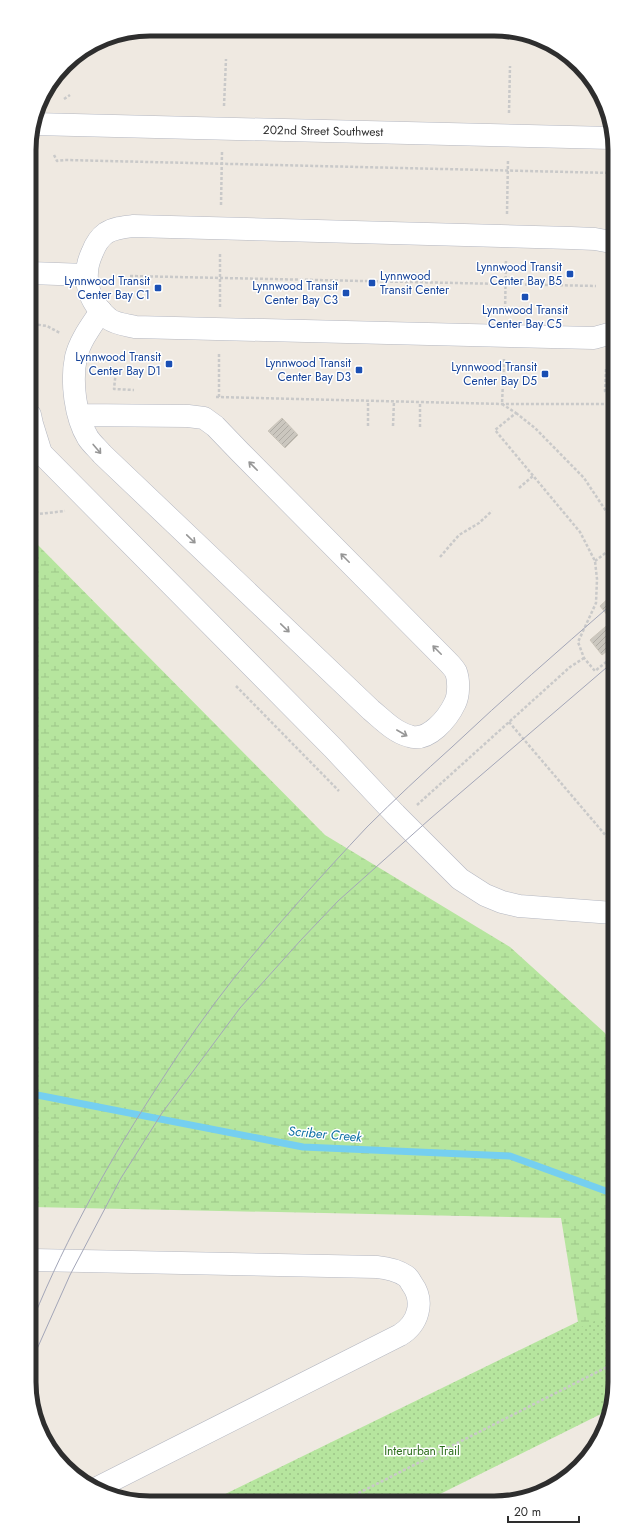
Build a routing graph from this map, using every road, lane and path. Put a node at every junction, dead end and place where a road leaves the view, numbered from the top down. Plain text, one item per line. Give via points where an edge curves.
1 (226, 59) dead end
2 (510, 66) dead end
3 (70, 95) dead end
4 (64, 100) dead end
5 (224, 108) dead end
6 (509, 116) dead end
7 (39, 124) edge
8 (607, 138) edge
9 (222, 149) dead end
10 (508, 155) dead end
11 (54, 156) dead end
12 (222, 164) junction
13 (508, 170) junction
14 (608, 173) edge
15 (221, 228) junction
16 (506, 236) junction
17 (608, 241) edge
18 (36, 273) edge
19 (86, 275) junction
20 (130, 276) dead end
21 (220, 278) junction
22 (506, 285) junction
23 (596, 286) dead end
24 (101, 311) junction
25 (36, 324) edge
26 (220, 329) junction
27 (60, 332) dead end
28 (608, 334) edge
29 (504, 336) junction
30 (110, 366) dead end
31 (606, 369) dead end
32 (116, 370) dead end
33 (606, 376) joint
34 (608, 395) edge
35 (368, 400) junction
36 (394, 401) junction
37 (420, 402) junction
38 (502, 404) junction
39 (608, 404) edge
40 (516, 413) junction
41 (79, 415) junction
42 (368, 426) dead end
43 (393, 426) dead end
44 (420, 427) dead end
45 (36, 449) edge
46 (533, 476) junction
47 (519, 488) dead end
48 (65, 511) dead end
49 (492, 511) dead end
50 (36, 514) edge
51 (608, 514) edge
52 (608, 551) edge
53 (440, 557) dead end
54 (595, 561) junction
55 (584, 658) junction
56 (608, 660) edge
57 (509, 722) junction
58 (401, 820) junction
59 (608, 838) edge
60 (608, 913) edge
61 (36, 1260) edge
62 (608, 1367) edge
63 (103, 1485) edge
64 (353, 1496) edge

1 - 5 path
2 - 6 path
3 - 4 path
7 - 8 street, 202nd Street Southwest
9 - 12 path
10 - 13 path
11 - 12 path via 57,161
12 - 13 path
12 - 15 path
13 - 14 path
13 - 16 path
15 - 16 street
15 - 19 street via 119,228 106,234 96,243 87,263
15 - 21 path
16 - 17 street
16 - 22 path
18 - 19 street
19 - 24 street via 93,300
20 - 21 path
21 - 22 path
21 - 26 path
22 - 23 path
22 - 29 path
24 - 26 street via 110,320 135,327
24 - 41 street via 86,333 76,356 73,389
25 - 27 path
26 - 29 street
26 - 35 path via 219,397
28 - 29 street via 594,338
29 - 38 path
30 - 32 path
31 - 33 path
33 - 34 path via 605,390
35 - 36 path
35 - 42 path
36 - 37 path
36 - 43 path
37 - 38 path
37 - 44 path
38 - 39 path
38 - 40 path
40 - 46 path via 495,430
40 - 51 path via 535,428 584,478
41 -> 41 street via 88,438 102,454 371,710 409,737 424,736 436,729 455,702 458,687 456,672 216,426 204,418 188,416
45 - 58 street via 333,748
46 - 47 path
46 - 54 path via 580,532
48 - 50 path
49 - 53 path via 479,523 459,535
52 - 54 path
54 - 55 path via 596,603 578,642
55 - 56 path via 594,671
55 - 57 path via 570,667
57 - 58 path
57 - 59 path
58 - 60 street via 460,879 489,897 519,906
61 - 63 street via 377,1267 392,1269 408,1277 416,1289 419,1301 417,1317 412,1326 400,1335
62 - 64 path

